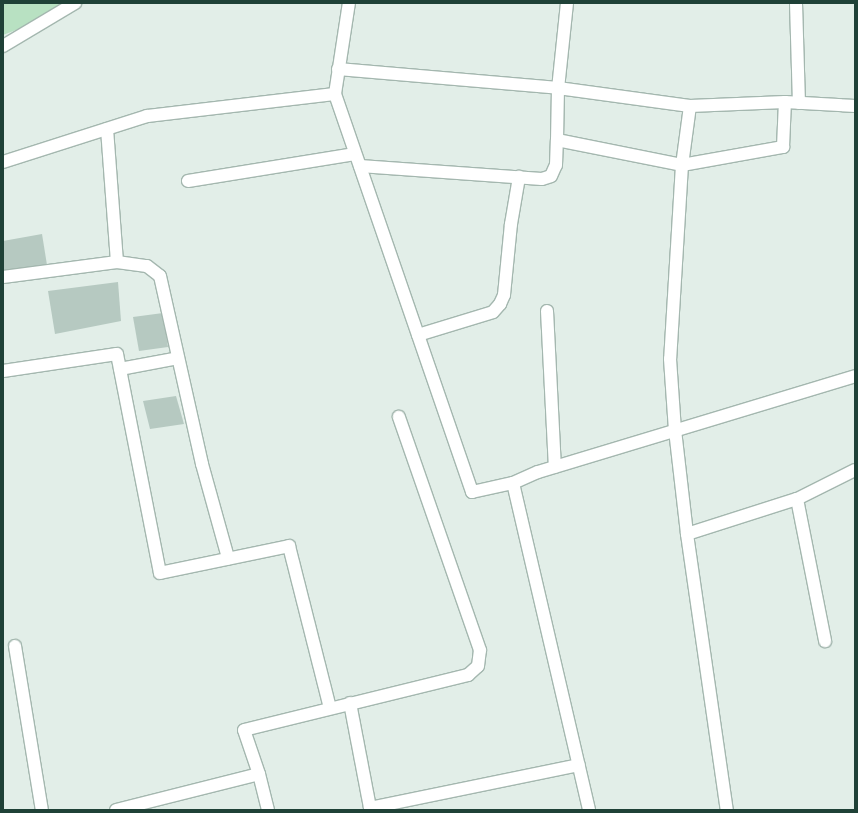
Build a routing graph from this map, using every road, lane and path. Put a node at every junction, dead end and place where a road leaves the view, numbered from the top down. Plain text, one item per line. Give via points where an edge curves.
1 (75, 3) edge
2 (349, 3) edge
3 (567, 3) edge
4 (796, 3) edge
5 (3, 46) edge
6 (338, 69) junction
7 (558, 88) junction
8 (335, 94) junction
9 (786, 102) junction
10 (799, 103) junction
11 (690, 106) junction
12 (855, 106) edge
13 (107, 129) junction
14 (557, 140) junction
15 (355, 154) junction
16 (3, 162) edge
17 (682, 165) junction
18 (360, 166) junction
19 (519, 177) junction
20 (188, 181) dead end
21 (117, 262) junction
22 (3, 277) edge
23 (547, 311) dead end
24 (418, 335) junction
25 (178, 358) junction
26 (120, 369) junction
27 (3, 371) edge
28 (855, 376) edge
29 (399, 417) dead end
30 (675, 430) junction
31 (555, 467) junction
32 (855, 470) edge
33 (513, 483) junction
34 (797, 499) junction
35 (687, 534) junction
36 (228, 558) junction
37 (824, 641) dead end
38 (15, 646) dead end
39 (350, 703) junction
40 (330, 708) junction
41 (579, 765) junction
42 (259, 774) junction
43 (42, 810) edge
44 (116, 810) edge
45 (268, 810) edge
46 (589, 810) edge
47 (727, 810) edge

1 - 5 street
2 - 6 street
3 - 7 street
4 - 10 street
6 - 7 street
6 - 8 street
7 - 11 street
7 - 14 street
8 - 13 street via 147,116
8 - 15 street
9 - 10 street
9 - 11 street
9 - 17 street via 783,147
10 - 12 street
11 - 17 street
13 - 16 street
13 - 21 street
14 - 17 street
14 - 19 street via 556,165 551,176 542,179
15 - 18 street
15 - 20 street
17 - 30 street via 670,359
18 - 19 street
18 - 24 street
19 - 24 street via 511,224 504,295 500,304 493,312
21 - 22 street
21 - 25 street via 147,266 160,276
23 - 31 street
24 - 33 street via 472,492
25 - 26 street
25 - 36 street via 202,464
26 - 27 street via 117,354
26 - 36 street via 160,573
28 - 30 street
29 - 39 street via 480,650 478,666 468,675
30 - 31 street
30 - 35 street
31 - 33 street
32 - 34 street
33 - 41 street
34 - 35 street
34 - 37 street
35 - 47 street
36 - 40 street via 289,546
38 - 43 street
39 - 40 street
39 - 41 street via 370,808
40 - 42 street via 244,730
41 - 46 street
42 - 44 street
42 - 45 street

